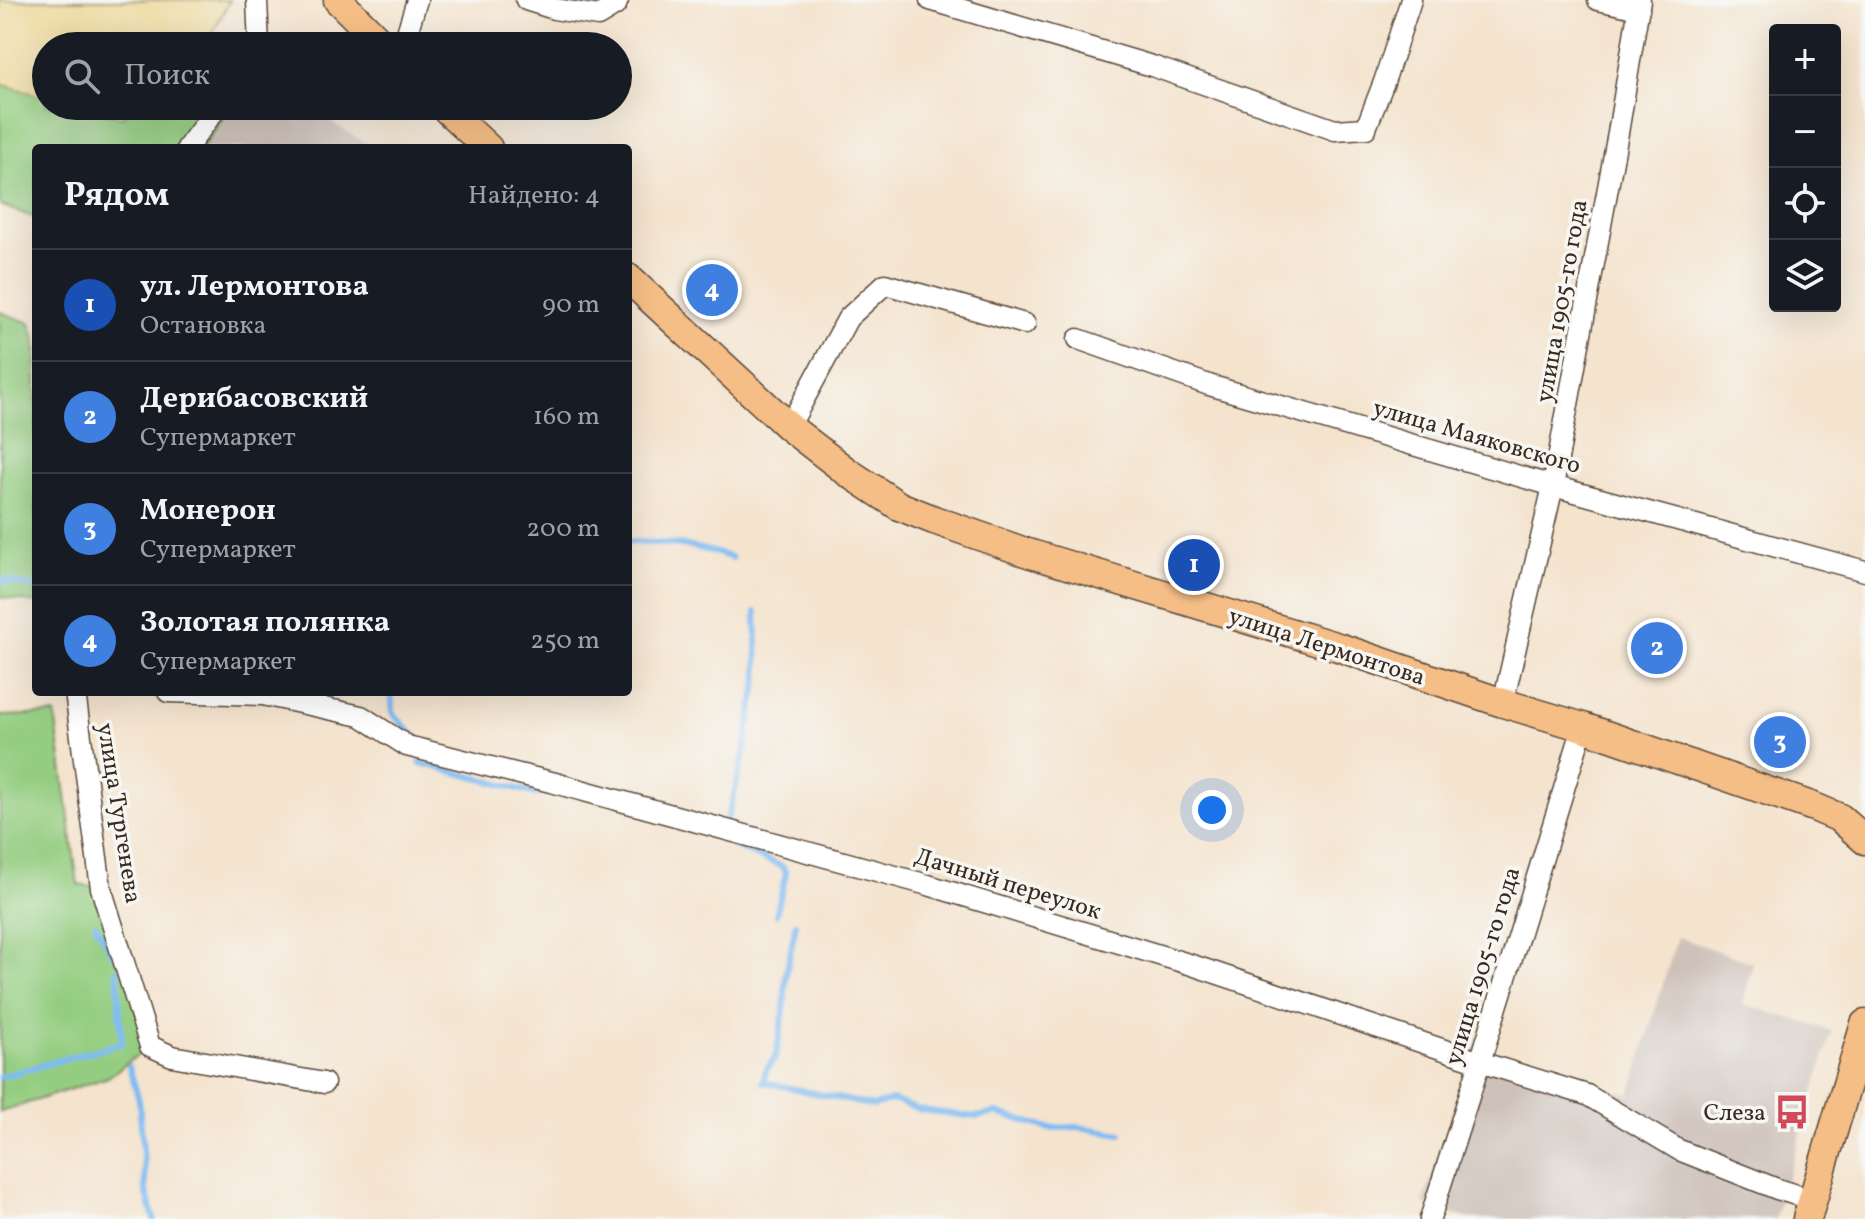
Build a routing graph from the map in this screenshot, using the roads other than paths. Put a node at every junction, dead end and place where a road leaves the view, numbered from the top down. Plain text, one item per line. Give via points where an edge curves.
1 (257, 0) edge
2 (338, 0) edge
3 (417, 0) edge
4 (526, 0) edge
5 (618, 0) edge
6 (930, 0) edge
7 (1411, 0) edge
8 (1598, 0) edge
9 (1639, 4) edge
10 (258, 32) edge
11 (370, 32) edge
12 (407, 32) edge
13 (208, 120) edge
14 (458, 120) edge
15 (190, 144) edge
16 (484, 144) edge
17 (632, 282) edge
18 (1025, 324) dead end
19 (1078, 339) dead end
20 (789, 427) junction
21 (1553, 486) junction
22 (1865, 571) edge
23 (76, 696) edge
24 (268, 696) edge
25 (1503, 703) junction
26 (1583, 727) junction
27 (1814, 807) junction
28 (1865, 822) edge
29 (1865, 840) edge
30 (1865, 1024) edge
31 (1480, 1062) junction
32 (324, 1083) dead end
33 (1809, 1209) edge
34 (1430, 1219) edge

1 - 10 street
2 - 11 highway
3 - 12 street
4 - 5 street via 598,16
6 - 7 street via 1152,66 1335,130 1366,128
8 - 9 street
9 - 21 street, улица 1905-го года
13 - 15 street
14 - 16 highway
17 - 20 highway, улица Лермонтова
18 - 20 street via 885,284 848,318
19 - 21 street, улица Маяковского via 1209,385
20 - 25 highway, улица Лермонтова via 899,506 934,520
21 - 22 street, улица Маяковского
21 - 25 street, улица 1905-го года
23 - 32 street, улица Тургенева via 101,888 150,1046 172,1056
24 - 31 street, Дачный переулок via 361,716 407,746 928,885 1192,965
25 - 26 highway, улица Лермонтова
26 - 27 highway, улица Лермонтова
26 - 31 street, улица 1905-го года
27 - 28 street, улица Лермонтова
27 - 29 highway via 1840,818
30 - 33 highway
31 - 33 street, Дачный переулок via 1587,1095 1679,1150 1777,1189
31 - 34 street, улица 1905-го года

